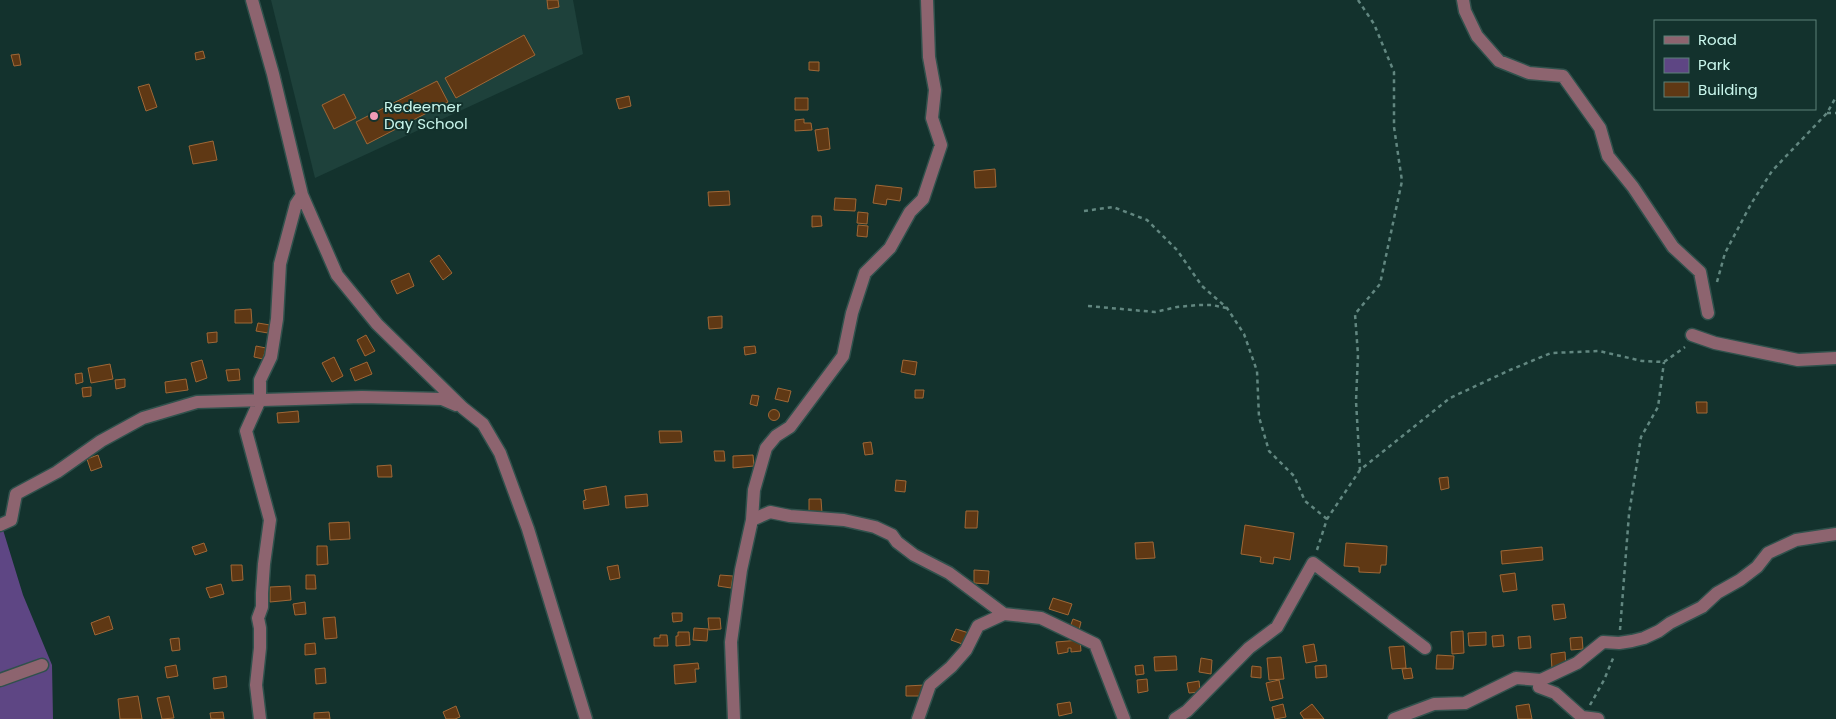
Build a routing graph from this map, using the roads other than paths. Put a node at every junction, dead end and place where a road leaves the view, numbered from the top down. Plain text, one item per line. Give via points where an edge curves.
1 (252, 0) edge
2 (927, 0) edge
3 (1463, 0) edge
4 (302, 195) junction
5 (1708, 313) dead end
6 (1692, 335) road end
7 (1836, 358) edge
8 (260, 400) junction
9 (463, 408) junction
10 (752, 520) junction
11 (0, 525) edge
12 (1836, 534) edge
13 (1004, 614) junction
14 (1425, 648) dead end
15 (42, 665) dead end
16 (0, 680) edge
17 (1539, 687) dead end
18 (260, 719) edge
19 (586, 719) edge
20 (734, 719) edge
21 (918, 719) edge
22 (1124, 719) edge
23 (1175, 719) edge
24 (1394, 719) edge
25 (1598, 719) edge

1 - 4 street
2 - 10 street via 929,57 935,90 932,118 941,145 924,199 910,212 890,248 865,273 843,356 790,427 766,448 754,490
3 - 5 street via 1477,36 1499,61 1529,74 1563,76 1600,128 1608,156 1673,246 1700,272
4 - 8 street via 296,204 280,264 278,319 271,357 260,380
4 - 9 street via 337,275 377,324
6 - 7 street via 1715,343 1798,360
8 - 9 street via 442,399
8 - 11 street via 197,402 143,418 16,494 11,520
8 - 18 street via 246,431 270,520 262,607 258,618 260,648 256,684
9 - 19 street via 482,424 500,453 528,529
10 - 13 street via 770,512 844,520 875,527 949,573
10 - 20 street via 731,642
12 - 24 street via 1796,540 1768,553 1757,567 1702,607 1644,638 1620,643 1604,642 1577,663 1541,680 1516,678 1465,702 1434,704
13 - 21 street via 978,626 966,650 930,685
13 - 22 street via 1041,618 1095,644
14 - 23 street via 1312,563 1277,627 1248,648 1187,711
15 - 16 street
17 - 25 street via 1555,693 1582,717

